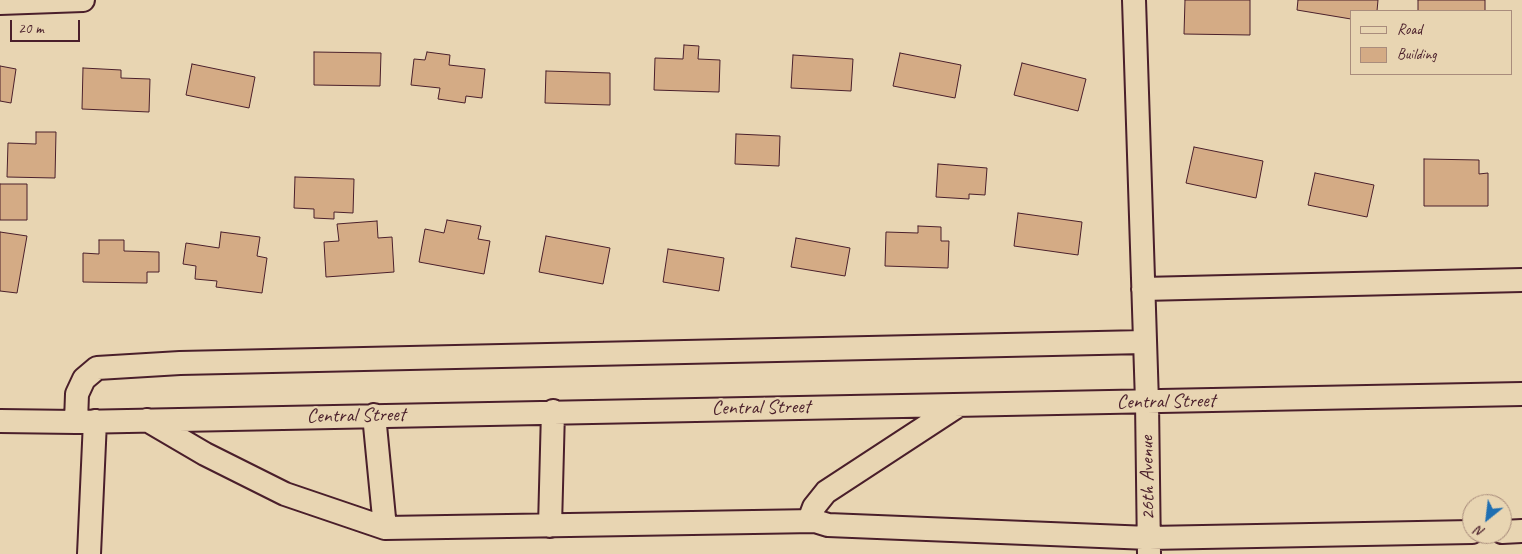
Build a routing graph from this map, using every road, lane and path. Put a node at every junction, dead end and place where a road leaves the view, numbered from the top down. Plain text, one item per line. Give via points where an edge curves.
1 (82, 0) edge
2 (1134, 0) edge
3 (0, 3) edge
4 (1522, 280) edge
5 (1143, 289) junction
6 (1144, 342) junction
7 (1522, 394) edge
8 (1147, 402) junction
9 (959, 406) junction
10 (553, 411) junction
11 (374, 415) junction
12 (147, 420) junction
13 (0, 421) edge
14 (85, 422) junction
15 (815, 521) junction
16 (550, 526) junction
17 (385, 528) junction
18 (1462, 532) edge
19 (1149, 546) edge
20 (89, 554) edge

1 - 3 street
2 - 5 street, 26th Avenue
4 - 5 street
5 - 6 street, 26th Avenue
6 - 8 street, 26th Avenue
6 - 14 street via 180,363 97,368 84,379 77,394
7 - 8 street, Central Street
8 - 9 street, Central Street
8 - 19 street, 26th Avenue
9 - 10 street, Central Street
9 - 15 street via 826,492 814,507 811,515
10 - 11 street, Central Street
10 - 16 street
11 - 12 street, Central Street
11 - 17 street
12 - 14 street, Central Street
12 - 17 street via 204,454 285,494
13 - 14 street, Central Street
14 - 20 street
15 - 16 street
15 - 19 street via 828,525
16 - 17 street
18 - 19 street

